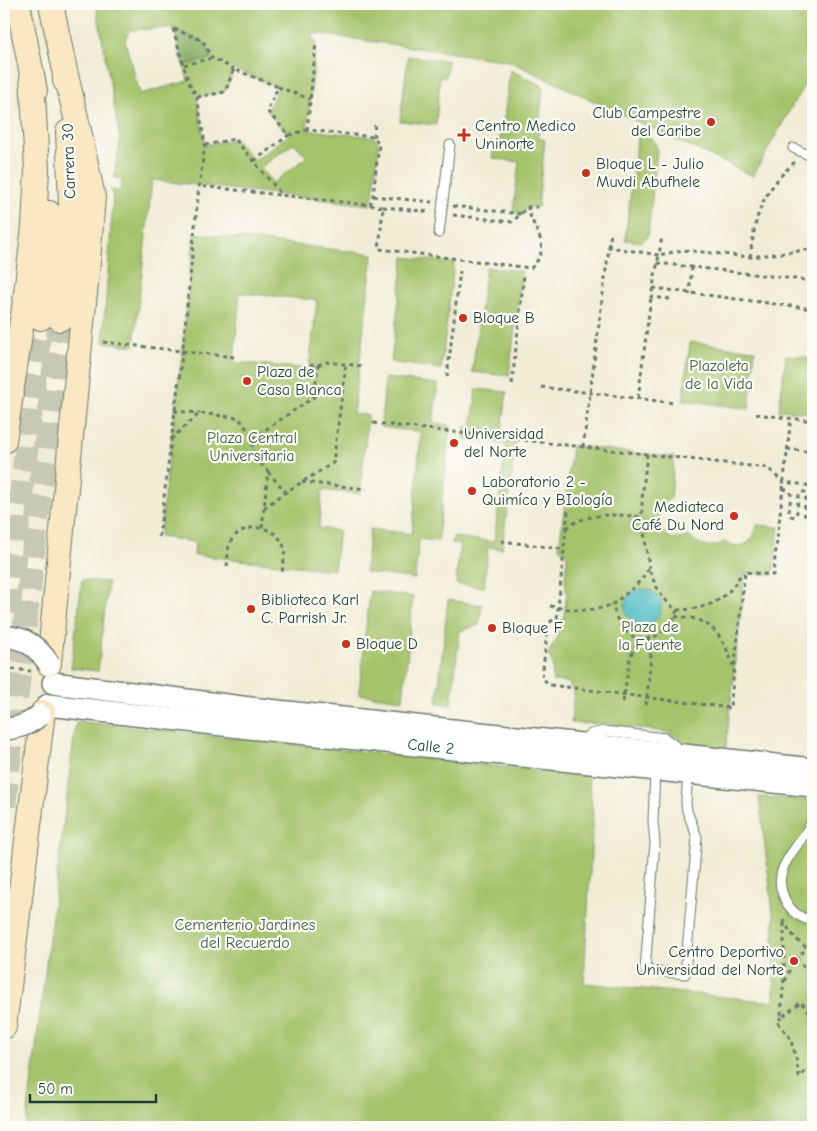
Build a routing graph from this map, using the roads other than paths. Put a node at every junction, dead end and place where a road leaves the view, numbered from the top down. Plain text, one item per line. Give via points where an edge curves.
1 (18, 4) edge
2 (51, 4) edge
3 (64, 66) junction
4 (32, 75) junction
5 (450, 145) dead end
6 (792, 148) dead end
7 (813, 157) edge
8 (439, 233) dead end
9 (4, 441) edge
10 (4, 637) edge
11 (51, 673) junction
12 (44, 711) junction
13 (250, 718) junction
14 (4, 729) edge
15 (687, 764) junction
16 (655, 769) junction
17 (813, 769) edge
18 (813, 786) edge
19 (813, 818) edge
20 (813, 921) edge
21 (4, 1027) edge

1 - 4 main road, Carrera 30
2 - 3 main road, Carrera 30
3 - 4 main road, Carrera 30 via 71,204 50,319 45,154
3 - 11 main road via 93,197
4 - 9 main road via 37,170 34,226
5 - 8 lane
6 - 7 lane
10 - 11 street, bridge via 19,638 32,644 42,653
11 - 12 street via 53,690
11 - 13 street, Calle 2
12 - 13 street, Calle 2
12 - 14 street, bridge via 30,723
12 - 21 main road
13 - 15 street, Calle 2 via 576,743
13 - 16 street, Calle 2
15 - 16 street, Calle 2
15 - 16 lane via 687,811 697,837 685,974 645,970 655,843
15 - 17 street, Calle 2
15 - 18 street, Calle 2
19 - 20 lane via 808,831 786,859 781,881 789,907 801,918

